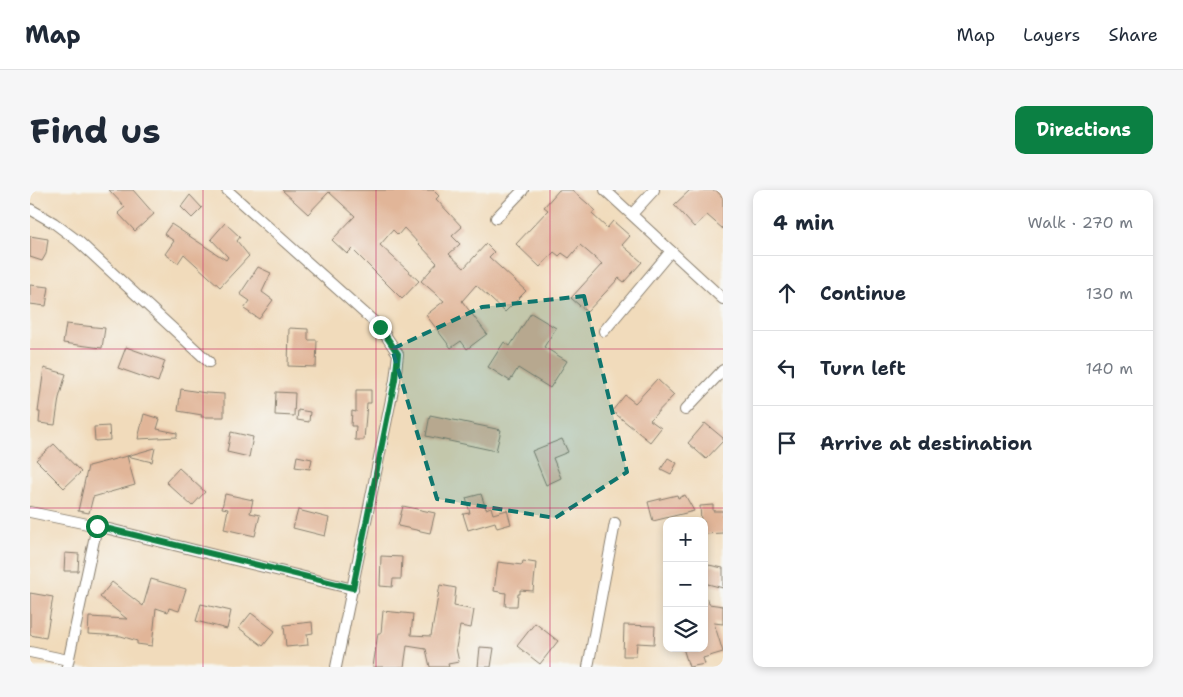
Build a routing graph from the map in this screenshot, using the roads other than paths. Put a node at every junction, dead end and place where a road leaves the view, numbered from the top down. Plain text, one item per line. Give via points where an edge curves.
1 (227, 190) edge
2 (523, 190) edge
3 (605, 190) edge
4 (654, 190) edge
5 (30, 209) edge
6 (632, 214) junction
7 (496, 218) dead end
8 (671, 251) junction
9 (723, 299) edge
10 (604, 331) dead end
11 (209, 362) dead end
12 (723, 370) edge
13 (685, 410) dead end
14 (30, 512) edge
15 (615, 523) dead end
16 (97, 526) junction
17 (353, 588) junction
18 (30, 652) edge
19 (67, 664) edge
20 (336, 667) edge
21 (588, 667) edge

1 - 17 street via 380,327 398,354
2 - 7 street
3 - 6 street
4 - 6 street
5 - 11 street via 78,241
6 - 8 street
8 - 9 street
8 - 10 street
12 - 13 street
14 - 16 street
15 - 21 street
16 - 17 street
16 - 19 street
17 - 20 street
18 - 19 street

